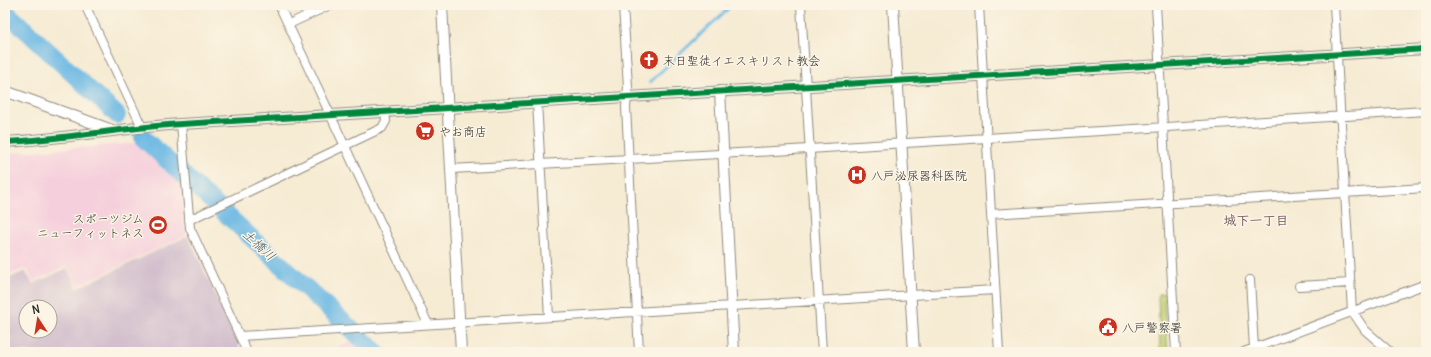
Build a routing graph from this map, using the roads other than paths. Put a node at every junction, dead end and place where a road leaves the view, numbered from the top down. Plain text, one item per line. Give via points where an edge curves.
1 (84, 5) edge
2 (279, 5) edge
3 (330, 5) edge
4 (442, 5) edge
5 (623, 5) edge
6 (801, 5) edge
7 (893, 5) edge
8 (979, 5) edge
9 (1156, 5) edge
10 (1334, 5) edge
11 (288, 24) junction
12 (1426, 49) edge
13 (1337, 54) junction
14 (1159, 64) junction
15 (983, 76) junction
16 (897, 81) junction
17 (806, 87) junction
18 (5, 91) edge
19 (720, 91) junction
20 (627, 96) junction
21 (536, 102) junction
22 (448, 108) junction
23 (386, 111) junction
24 (1426, 111) edge
25 (331, 114) junction
26 (1341, 116) junction
27 (181, 124) junction
28 (142, 126) junction
29 (1163, 127) junction
30 (113, 131) junction
31 (986, 139) junction
32 (5, 142) edge
33 (901, 144) junction
34 (346, 146) junction
35 (809, 149) junction
36 (723, 153) junction
37 (629, 158) junction
38 (540, 163) junction
39 (451, 169) junction
40 (1426, 188) edge
41 (1345, 193) junction
42 (1166, 204) junction
43 (991, 214) junction
44 (189, 220) junction
45 (1250, 280) dead end
46 (1350, 283) junction
47 (1426, 284) edge
48 (1299, 286) dead end
49 (995, 290) junction
50 (910, 295) junction
51 (819, 300) junction
52 (732, 306) junction
53 (1352, 311) junction
54 (637, 312) junction
55 (549, 317) junction
56 (460, 322) junction
57 (428, 324) junction
58 (240, 336) junction
59 (1254, 348) junction
60 (248, 352) edge
61 (461, 352) edge
62 (639, 352) edge
63 (734, 352) edge
64 (822, 352) edge
65 (914, 352) edge
66 (999, 352) edge
67 (1176, 352) edge
68 (1244, 352) edge
69 (1390, 352) edge

1 - 28 street
2 - 11 street
3 - 11 street
4 - 22 street
5 - 20 street
6 - 17 street
7 - 16 street
8 - 15 street
9 - 14 street
10 - 13 street
11 - 25 street
12 - 13 street
13 - 14 street
13 - 26 street
14 - 15 street
14 - 29 street
15 - 16 street
15 - 31 street
16 - 17 street
16 - 33 street
17 - 19 street
17 - 35 street
18 - 30 street
19 - 20 street
19 - 36 street
20 - 21 street
20 - 37 street
21 - 22 street
21 - 38 street
22 - 23 street
22 - 39 street
23 - 25 street
23 - 34 street via 386,121 382,128
24 - 26 street
25 - 27 street
25 - 34 street
26 - 29 street
26 - 41 street
27 - 28 street
27 - 44 street
28 - 30 street
29 - 31 street
29 - 42 street
30 - 32 street via 53,140
31 - 33 street
31 - 43 street
33 - 35 street
33 - 50 street
34 - 44 street
34 - 57 street
35 - 36 street
35 - 51 street
36 - 37 street
36 - 52 street
37 - 38 street
37 - 54 street
38 - 39 street
38 - 55 street
39 - 56 street
40 - 41 street
41 - 42 street
41 - 46 street
42 - 43 street
42 - 67 street
43 - 49 street
44 - 58 street via 190,228
45 - 59 street
46 - 48 street
46 - 53 street
47 - 53 street
49 - 50 street
49 - 66 street
50 - 51 street
50 - 65 street
51 - 52 street
51 - 64 street
52 - 54 street
52 - 63 street
53 - 59 street
53 - 69 street via 1365,330
54 - 55 street
54 - 62 street
55 - 56 street
56 - 57 street
56 - 61 street
57 - 58 street
58 - 60 street
59 - 68 street

